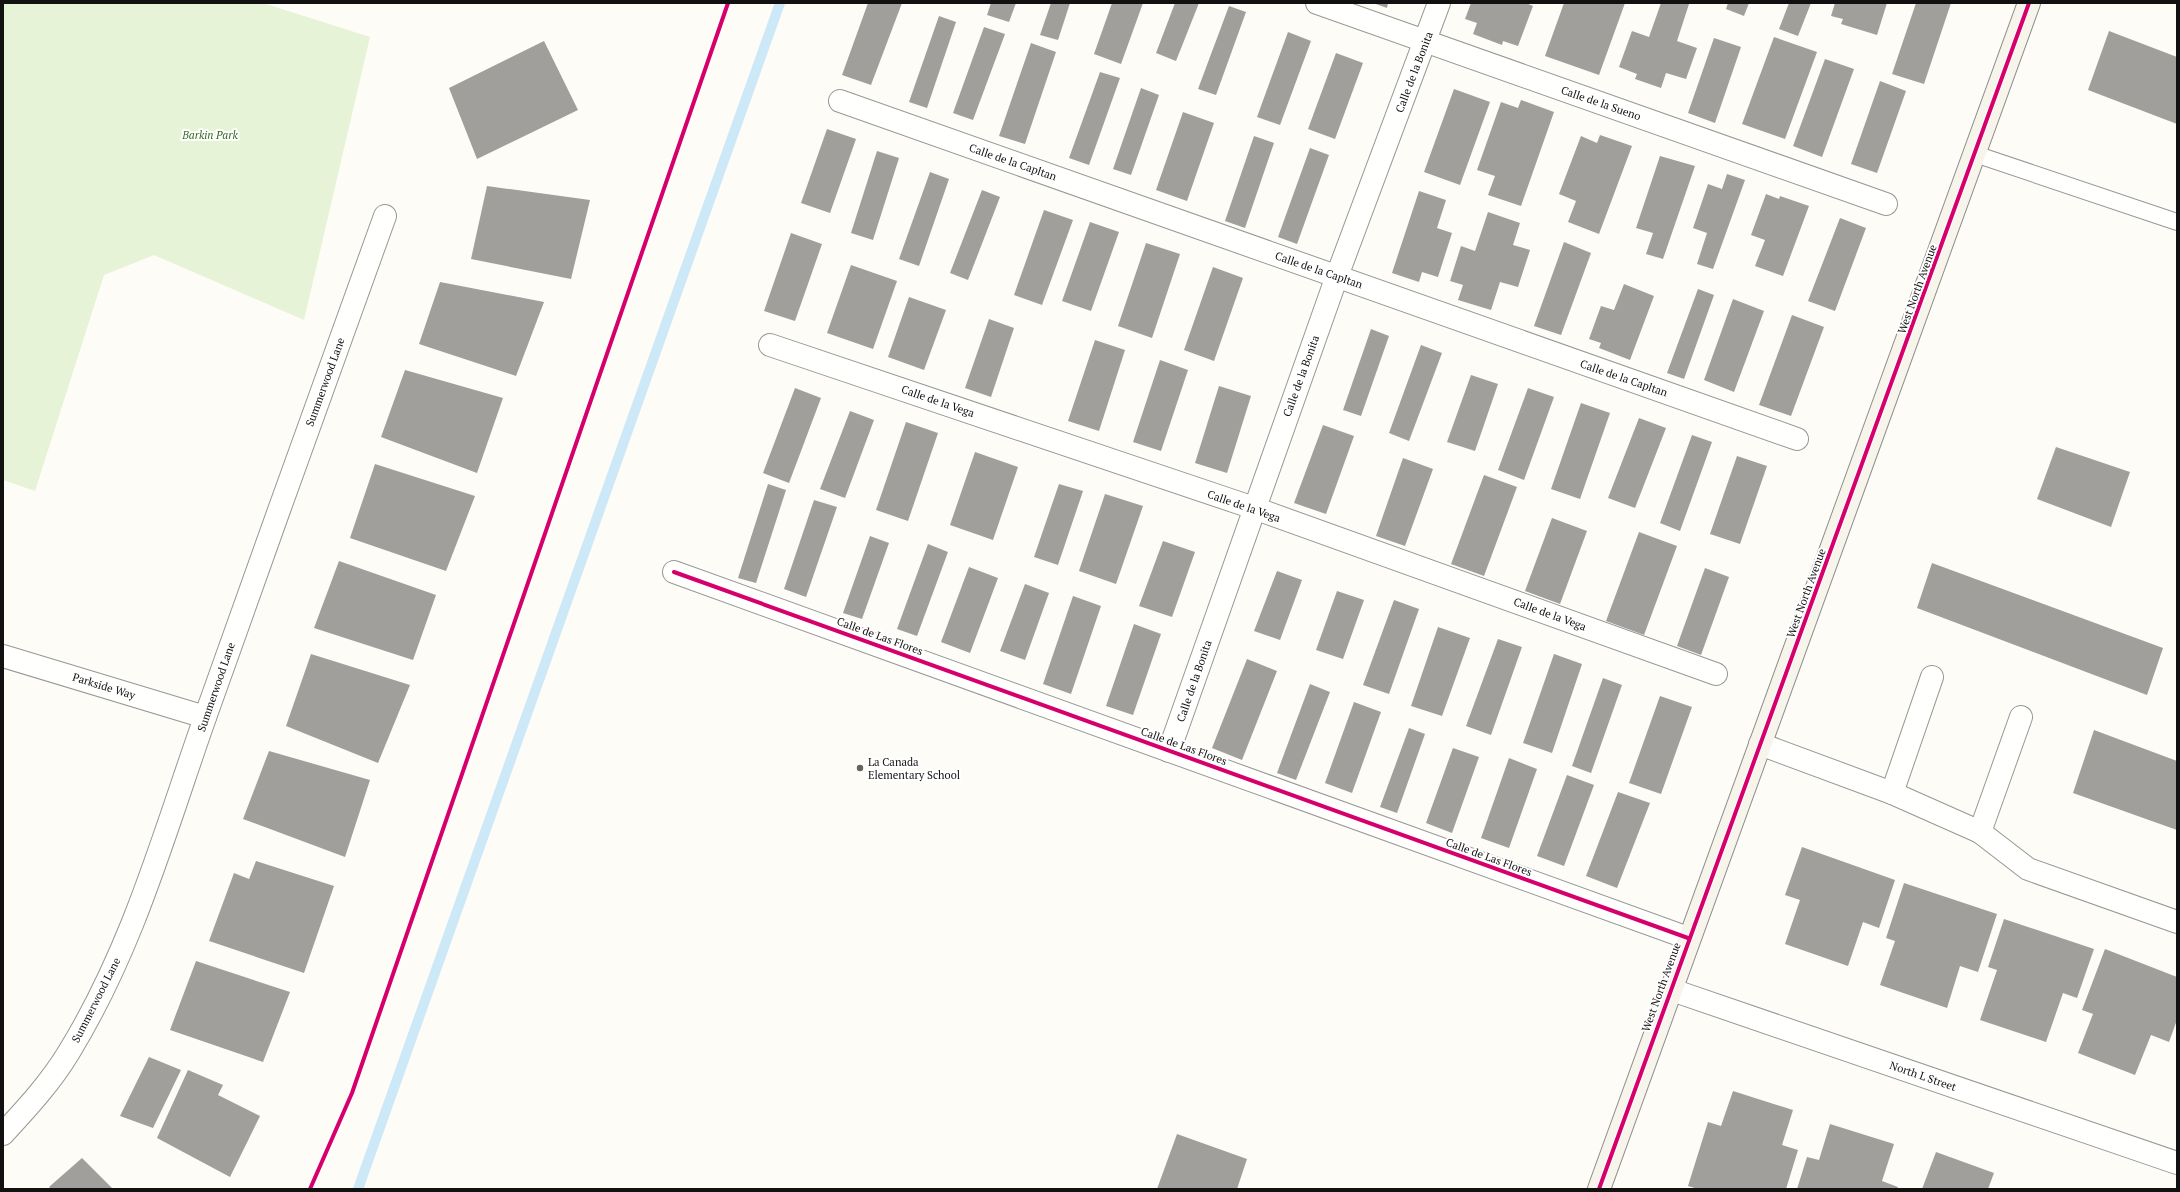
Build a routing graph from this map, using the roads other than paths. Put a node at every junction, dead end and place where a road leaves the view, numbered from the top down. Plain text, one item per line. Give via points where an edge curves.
1 (1316, 3) edge
2 (1439, 3) edge
3 (2029, 3) edge
4 (1426, 41) junction
5 (840, 101) dead end
6 (1975, 154) junction
7 (1886, 204) dead end
8 (385, 216) dead end
9 (2177, 222) edge
10 (1337, 276) junction
11 (770, 345) dead end
12 (1797, 439) dead end
13 (1254, 508) junction
14 (674, 572) dead end
15 (3, 656) edge
16 (1716, 674) dead end
17 (1932, 677) dead end
18 (205, 717) junction
19 (2021, 717) dead end
20 (1760, 744) junction
21 (1169, 750) junction
22 (1892, 793) junction
23 (1980, 832) junction
24 (2177, 922) edge
25 (1688, 938) junction
26 (1670, 989) junction
27 (3, 1134) edge
28 (2177, 1163) edge
29 (1599, 1189) edge

1 - 4 street, Calle de la Sueno
2 - 4 street, Calle de la Bonita
3 - 6 street, West North Avenue
4 - 7 street, Calle de la Sueno
4 - 10 street, Calle de la Bonita
5 - 10 street, Calle de la Capltan
6 - 9 lane
6 - 20 street, West North Avenue
8 - 18 street, Summerwood Lane
10 - 12 street, Calle de la Capltan
10 - 13 street, Calle de la Bonita
11 - 13 street, Calle de la Vega
13 - 16 street, Calle de la Vega
13 - 21 street, Calle de la Bonita
14 - 21 street, Calle de Las Flores
15 - 18 street, Parkside Way
17 - 22 street
18 - 27 street, Summerwood Lane via 146,892 111,977 68,1053 34,1100
19 - 23 street
20 - 22 street
20 - 25 street, West North Avenue
21 - 25 street, Calle de Las Flores
22 - 23 street
23 - 24 street via 2028,869
25 - 26 street, West North Avenue
26 - 28 street, North L Street
26 - 29 street, West North Avenue

